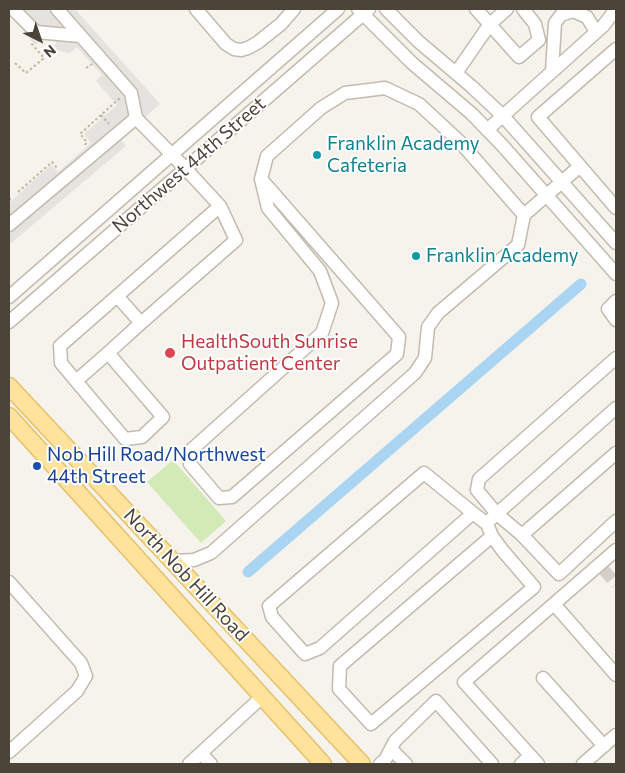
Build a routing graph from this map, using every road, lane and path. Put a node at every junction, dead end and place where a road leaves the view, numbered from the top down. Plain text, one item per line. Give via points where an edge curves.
1 (13, 9) edge
2 (57, 9) edge
3 (196, 9) edge
4 (294, 9) edge
5 (338, 9) edge
6 (386, 9) edge
7 (476, 9) edge
8 (507, 9) edge
9 (523, 9) edge
10 (616, 9) edge
11 (364, 10) edge
12 (490, 24) junction
13 (596, 32) junction
14 (80, 36) junction
15 (26, 38) dead end
16 (616, 49) edge
17 (15, 63) dead end
18 (552, 71) junction
19 (456, 73) junction
20 (128, 90) junction
21 (503, 116) junction
22 (136, 118) junction
23 (488, 130) junction
24 (80, 149) dead end
25 (172, 155) junction
26 (580, 166) junction
27 (185, 168) junction
28 (58, 169) dead end
29 (261, 179) junction
30 (563, 183) junction
31 (18, 192) dead end
32 (547, 196) junction
33 (12, 197) dead end
34 (9, 200) edge
35 (220, 206) junction
36 (616, 208) edge
37 (524, 216) junction
38 (9, 225) edge
39 (616, 243) edge
40 (616, 274) edge
41 (117, 296) junction
42 (9, 297) edge
43 (616, 301) edge
44 (616, 320) edge
45 (9, 322) edge
46 (141, 323) junction
47 (108, 352) junction
48 (616, 358) edge
49 (76, 380) junction
50 (9, 386) edge
51 (616, 408) edge
52 (9, 416) edge
53 (616, 454) edge
54 (473, 513) junction
55 (497, 514) junction
56 (616, 521) edge
57 (487, 529) junction
58 (522, 536) junction
59 (616, 550) edge
60 (173, 562) junction
61 (9, 582) edge
62 (554, 604) junction
63 (616, 675) edge
64 (543, 678) dead end
65 (262, 697) junction
66 (616, 735) edge
67 (604, 746) junction
68 (391, 749) junction
69 (9, 752) edge
70 (201, 753) junction
71 (530, 761) edge
72 (189, 764) edge
73 (211, 764) edge
74 (323, 764) edge
75 (362, 764) edge
76 (380, 764) edge
77 (406, 764) edge
78 (492, 764) edge
79 (583, 764) edge

1 - 14 street via 36,32
2 - 14 street
3 - 4 street via 226,44 241,50 257,43
5 - 25 street, Northwest 44th Street
6 - 19 street
7 - 12 street
8 - 12 street
9 - 12 street via 535,24 538,40 519,57
10 - 13 street
11 - 23 street via 412,63
11 - 27 street, Northwest 44th Street
12 - 19 street
13 - 18 street
13 - 18 street via 588,17 573,11 561,15 555,24
14 - 20 street
15 - 17 path via 44,58 26,73
16 - 26 street via 538,117
18 - 21 street
19 - 21 street
20 - 22 street
20 - 24 path via 80,134 87,142
21 - 23 street
21 - 30 street
22 - 25 street
22 - 38 street
23 - 32 street
25 - 27 street
25 - 42 street, Northwest 44th Street
26 - 30 street
26 - 36 street
27 - 35 street
27 - 45 street, Northwest 44th Street
28 - 31 path via 52,162
29 - 29 street via 268,208 320,271 332,304 322,333 189,452 190,464 219,498 232,497 397,354 399,337
29 - 37 street via 267,156 322,108 345,93 386,88 419,104 460,142
30 - 32 street
30 - 39 street
32 - 37 street
32 - 40 street
33 - 34 path
35 - 41 street
35 - 46 street via 236,240
37 - 60 street via 518,245 438,313 428,327 425,358 415,373 211,553 194,560
41 - 46 street
41 - 49 street via 60,346 61,363
43 - 44 street via 608,309
46 - 47 street
47 - 49 street
47 - 49 street via 164,417 142,437 125,439
48 - 55 street via 479,479 477,490
50 - 60 main road, North Nob Hill Road
51 - 55 street
52 - 65 main road, North Nob Hill Road
53 - 58 street
54 - 54 street via 424,473 269,606 272,617 305,654 320,648
54 - 57 street
55 - 57 street
55 - 58 street
56 - 58 street via 558,574
57 - 57 street via 534,587 371,724 339,689 340,666
59 - 62 street via 601,567
60 - 75 main road, North Nob Hill Road
61 - 69 street via 81,663 86,676 77,691
62 - 63 street
62 - 71 street via 464,682
64 - 67 street
65 - 70 street
65 - 74 main road, North Nob Hill Road
66 - 67 street
67 - 79 street
68 - 76 street
68 - 77 street
68 - 78 street via 395,741 436,701
70 - 72 street
70 - 73 street

